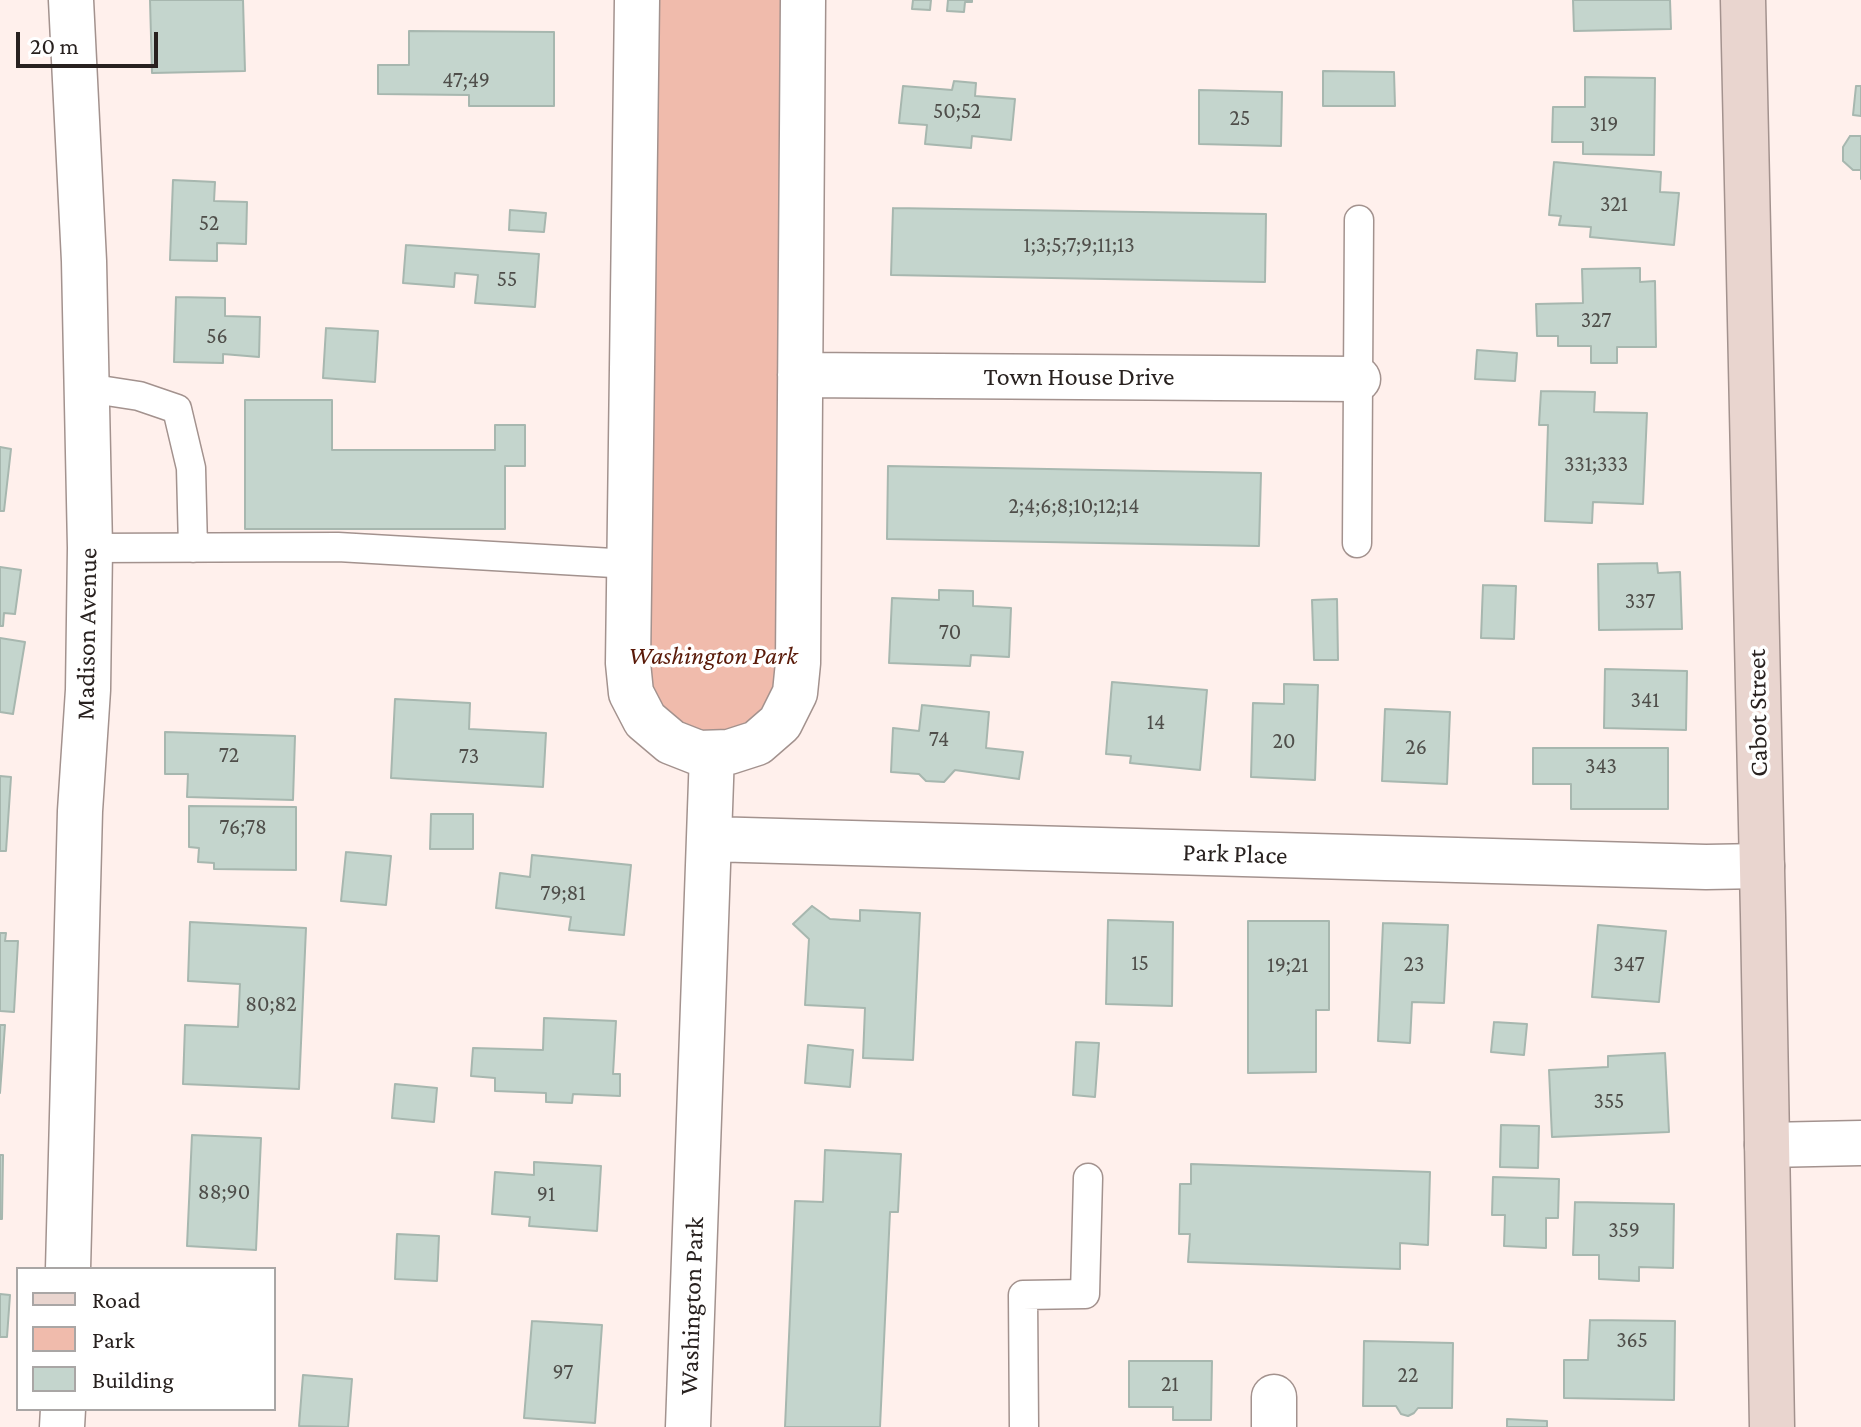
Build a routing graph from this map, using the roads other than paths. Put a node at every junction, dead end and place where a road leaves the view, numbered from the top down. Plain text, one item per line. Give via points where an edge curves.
1 (71, 0) edge
2 (637, 0) edge
3 (803, 0) edge
4 (1743, 0) edge
5 (1359, 220) dead end
6 (800, 375) junction
7 (1358, 379) junction
8 (87, 388) junction
9 (1357, 543) dead end
10 (90, 548) junction
11 (193, 548) junction
12 (630, 564) junction
13 (712, 753) junction
14 (709, 839) junction
15 (1762, 866) junction
16 (1861, 1143) edge
17 (1767, 1145) junction
18 (1088, 1178) dead end
19 (68, 1267) edge
20 (688, 1427) edge
21 (1024, 1427) edge
22 (1772, 1427) edge

1 - 8 street, Madison Avenue
2 - 12 street
3 - 6 street
4 - 15 street, Cabot Street
5 - 7 lane
6 - 7 street, Town House Drive
6 - 13 street via 795,693 780,723 757,743
7 - 9 lane
8 - 10 street, Madison Avenue
8 - 11 lane via 139,396 177,409 191,468
10 - 11 lane
10 - 19 street, Madison Avenue
11 - 12 lane via 338,547
12 - 13 street via 631,693 645,720 671,742
13 - 14 street, Washington Park
14 - 15 street, Park Place
14 - 20 street, Washington Park
15 - 17 street, Cabot Street
16 - 17 street
17 - 22 street, Cabot Street
18 - 21 lane via 1085,1294 1023,1295

